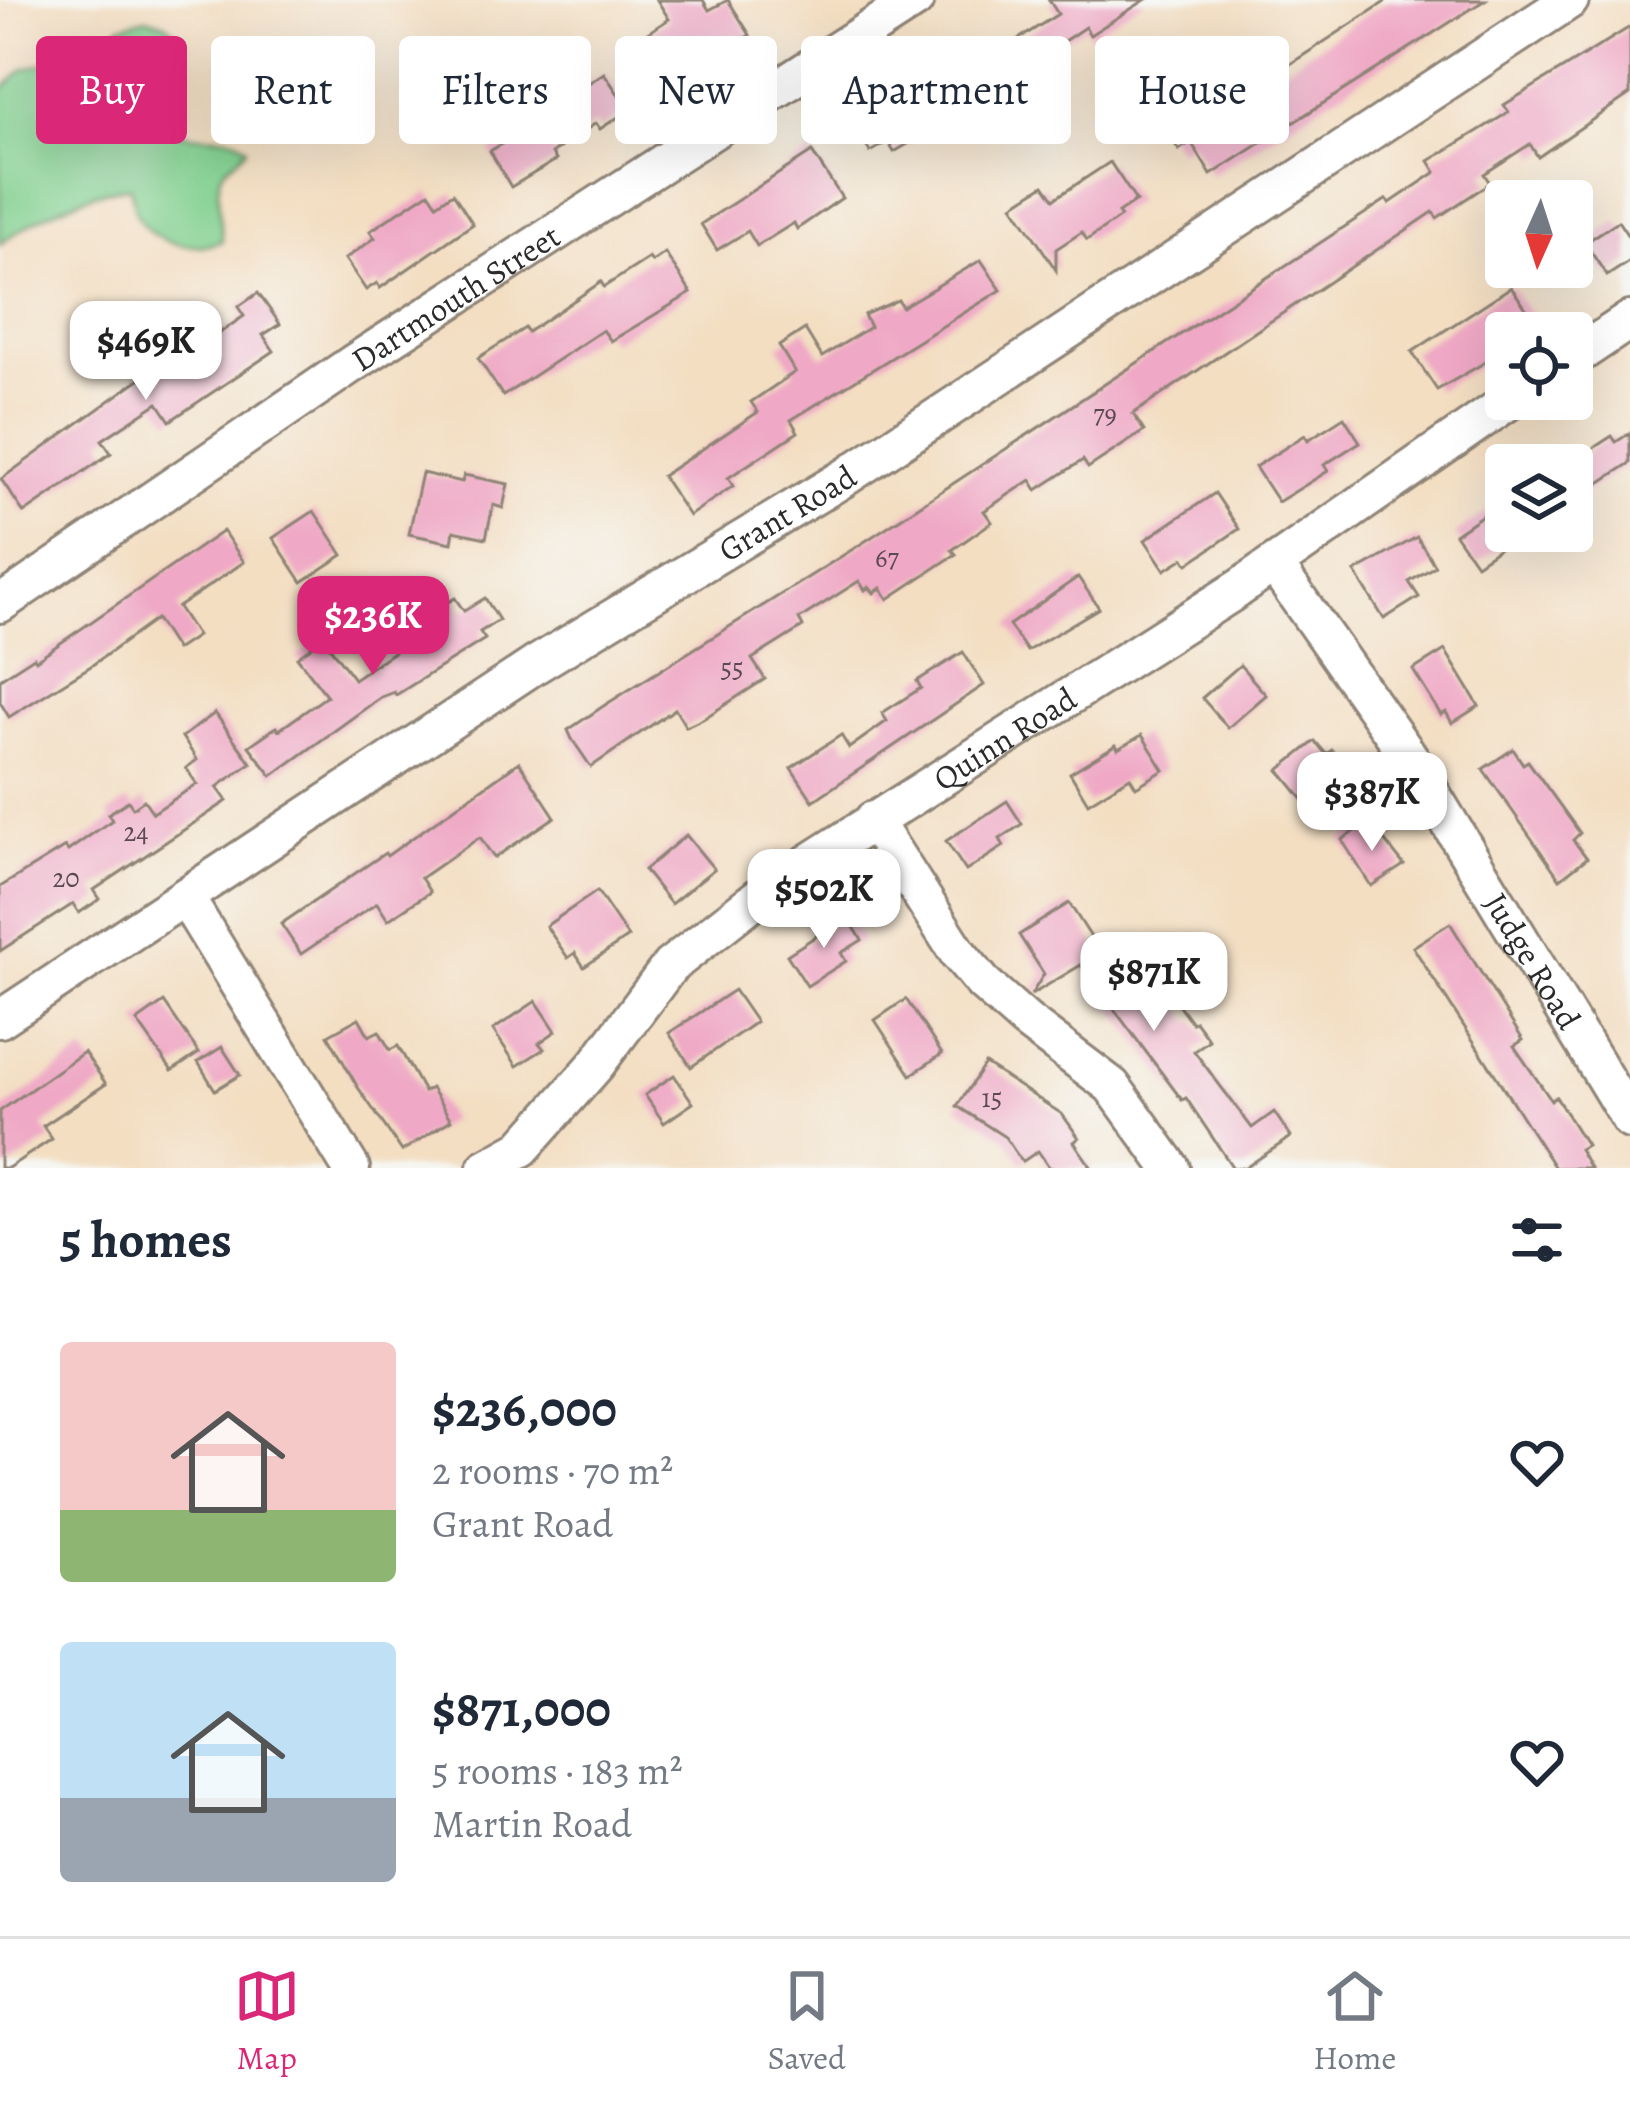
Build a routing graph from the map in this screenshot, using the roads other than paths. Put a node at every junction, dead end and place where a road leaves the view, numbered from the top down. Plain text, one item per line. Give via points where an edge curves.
1 (915, 0) edge
2 (1570, 0) edge
3 (1630, 320) edge
4 (1593, 345) edge
5 (1485, 418) edge
6 (1274, 564) junction
7 (0, 604) edge
8 (873, 820) junction
9 (185, 897) junction
10 (0, 1019) edge
11 (1630, 1120) edge
12 (350, 1168) edge
13 (486, 1168) edge
14 (1171, 1168) edge

1 - 7 street, Dartmouth Street via 352,364
2 - 9 street, Grant Road via 844,478 536,665
3 - 4 street
5 - 6 street, Quinn Road
6 - 8 street, Quinn Road
6 - 11 street, Judge Road via 1410,758
8 - 13 street, Quinn Road via 670,966 522,1148
8 - 14 street via 982,982 1112,1086
9 - 10 street, Grant Road
9 - 12 street

